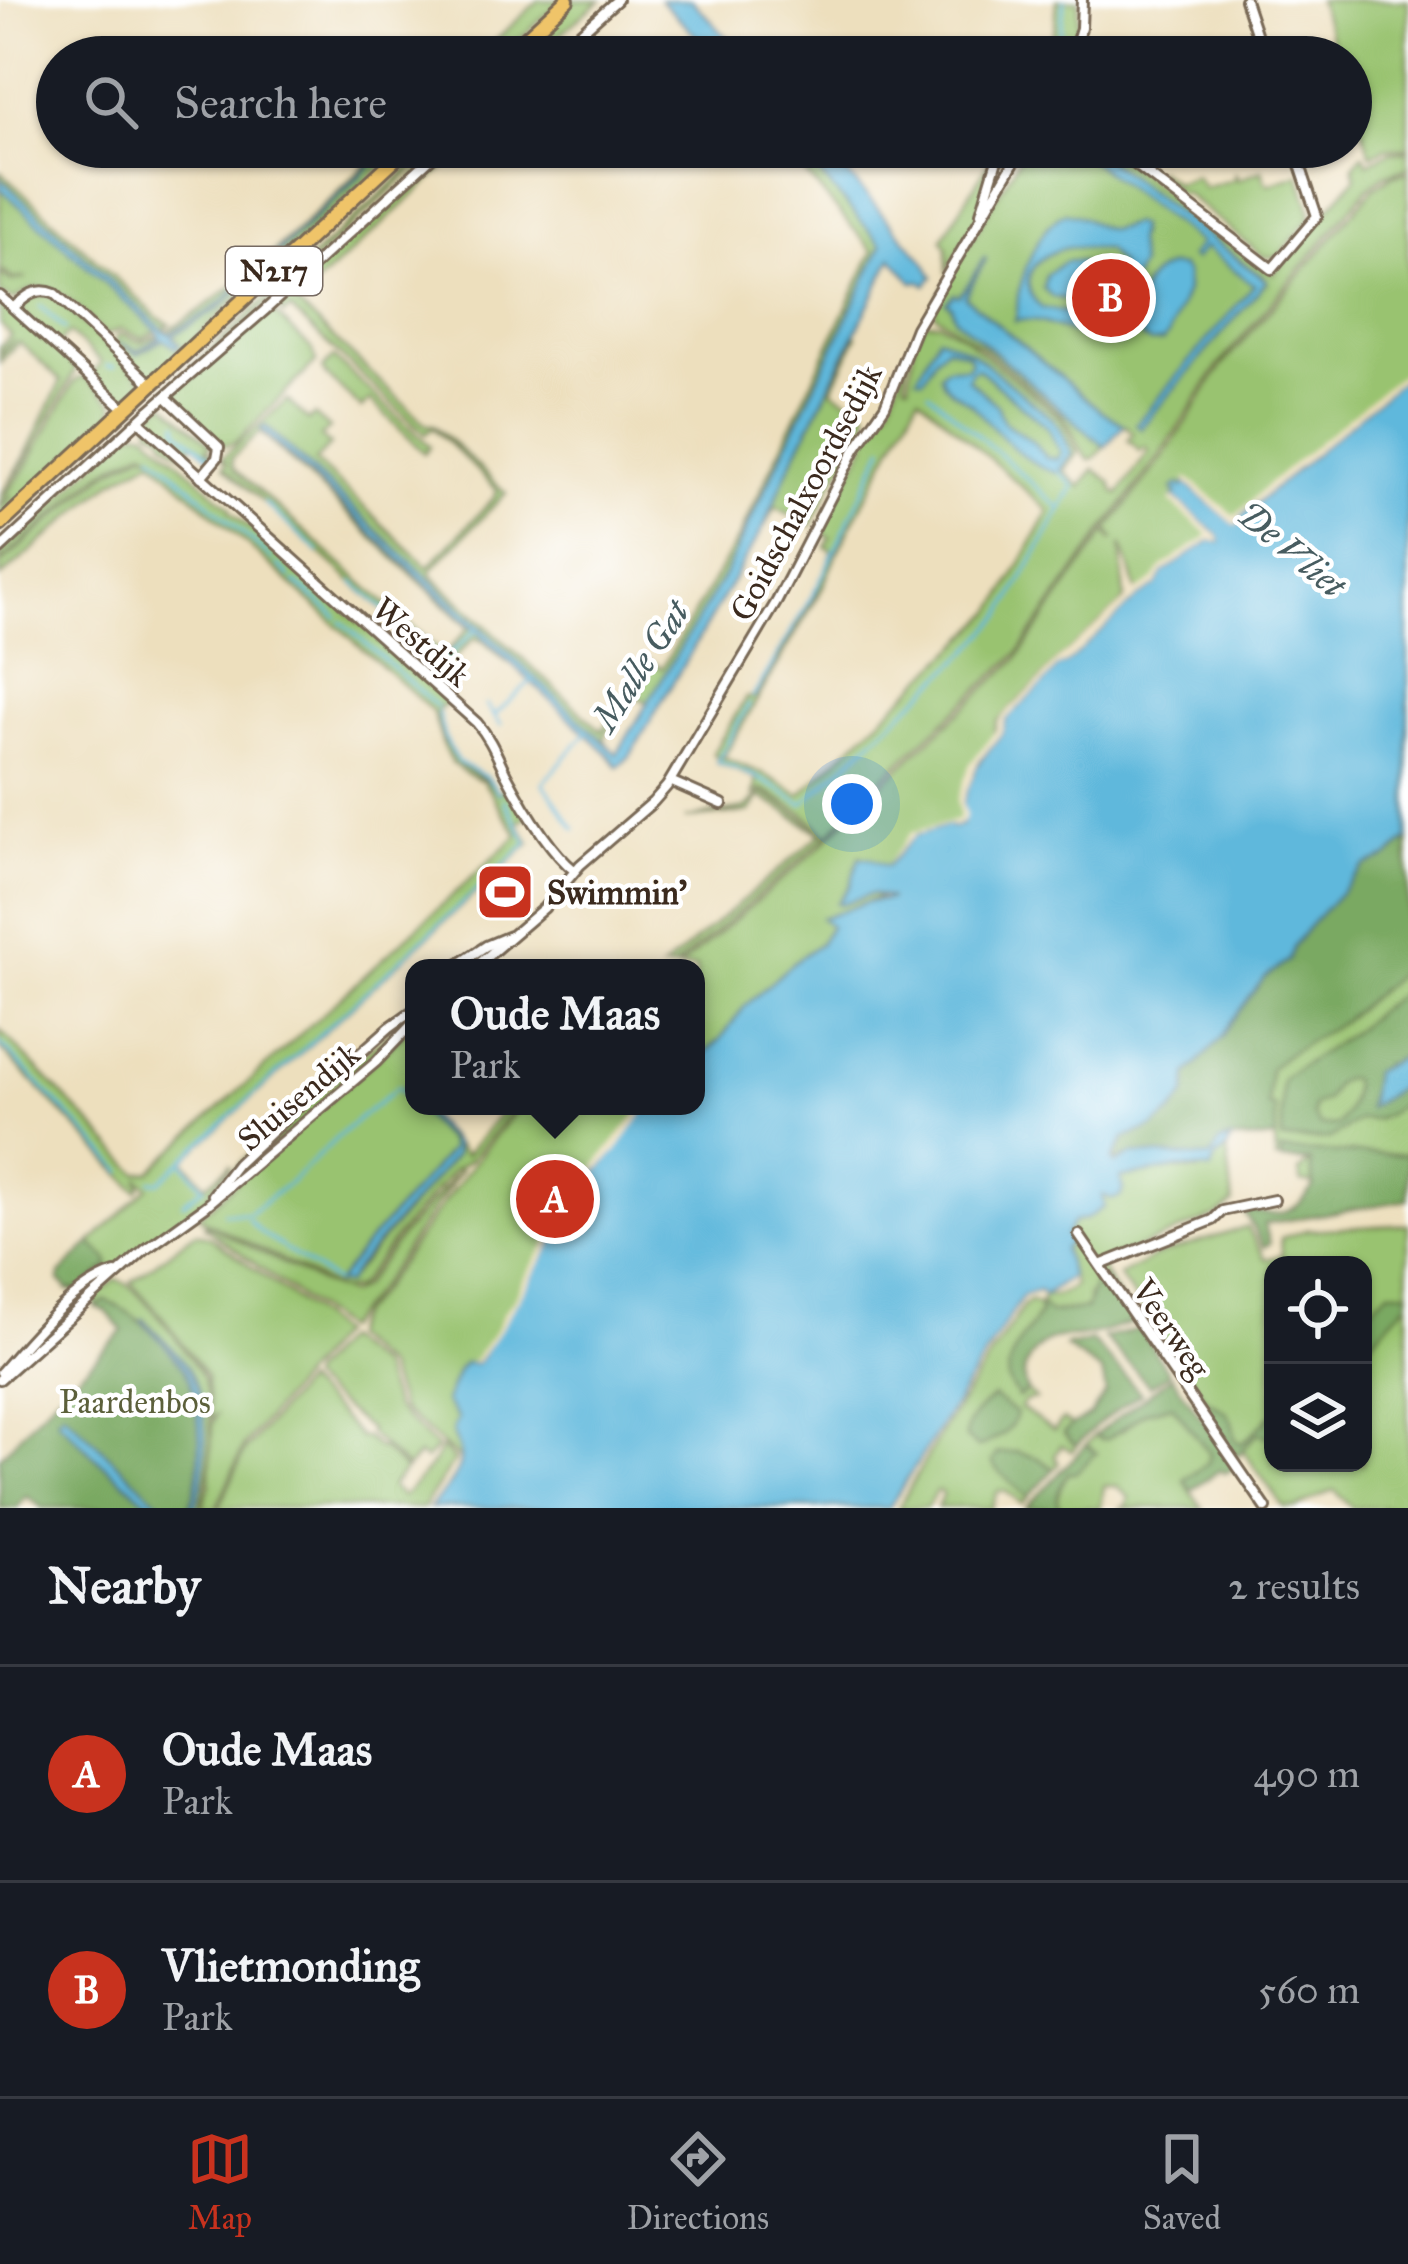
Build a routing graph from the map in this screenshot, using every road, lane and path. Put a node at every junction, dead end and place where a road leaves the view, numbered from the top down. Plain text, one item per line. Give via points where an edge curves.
1 (567, 0) edge
2 (616, 0) edge
3 (1082, 0) edge
4 (1245, 0) edge
5 (528, 36) edge
6 (576, 36) edge
7 (1079, 36) edge
8 (1257, 36) edge
9 (385, 168) edge
10 (420, 168) edge
11 (995, 168) edge
12 (1012, 168) edge
13 (1140, 168) edge
14 (1301, 168) edge
15 (979, 223) junction
16 (0, 296) edge
17 (13, 308) junction
18 (147, 380) dead end
19 (169, 400) dead end
20 (125, 409) junction
21 (139, 421) junction
22 (201, 477) junction
23 (0, 525) edge
24 (0, 549) edge
25 (670, 781) junction
26 (722, 804) dead end
27 (575, 871) junction
28 (512, 936) junction
29 (466, 959) edge
30 (485, 959) edge
31 (405, 1016) edge
32 (405, 1031) edge
33 (339, 1072) dead end
34 (319, 1088) dead end
35 (1274, 1200) dead end
36 (210, 1202) junction
37 (1079, 1235) dead end
38 (1100, 1265) junction
39 (119, 1272) junction
40 (0, 1376) edge
41 (1266, 1508) edge

1 - 5 main road
2 - 6 street
3 - 7 street
4 - 8 street
9 - 20 main road, N217
10 - 21 street
11 - 15 street, Goidschalxoordsedijk
12 - 15 street, Goidschalxoordsedijk
13 - 14 street via 1272,269 1317,216
15 - 25 street, Goidschalxoordsedijk via 913,335 885,406
16 - 17 street
17 - 18 street via 29,294 51,292
17 - 20 street
19 - 22 street via 219,447
20 - 23 main road, N217
21 - 22 street, Westdijk
21 - 24 street
22 - 27 street, Westdijk via 477,723
25 - 26 street
25 - 27 street, Goidschalxoordsedijk
27 - 28 street
28 - 29 street
28 - 30 street
31 - 33 street, Sluisendijk
32 - 36 street, Sluisendijk
34 - 36 street, Sluisendijk via 233,1168
35 - 38 street via 1222,1210
36 - 39 street, Sluisendijk
37 - 38 street, Veerweg
38 - 41 street, Veerweg
39 - 40 street, Sluisendijk
39 - 40 street via 73,1298

